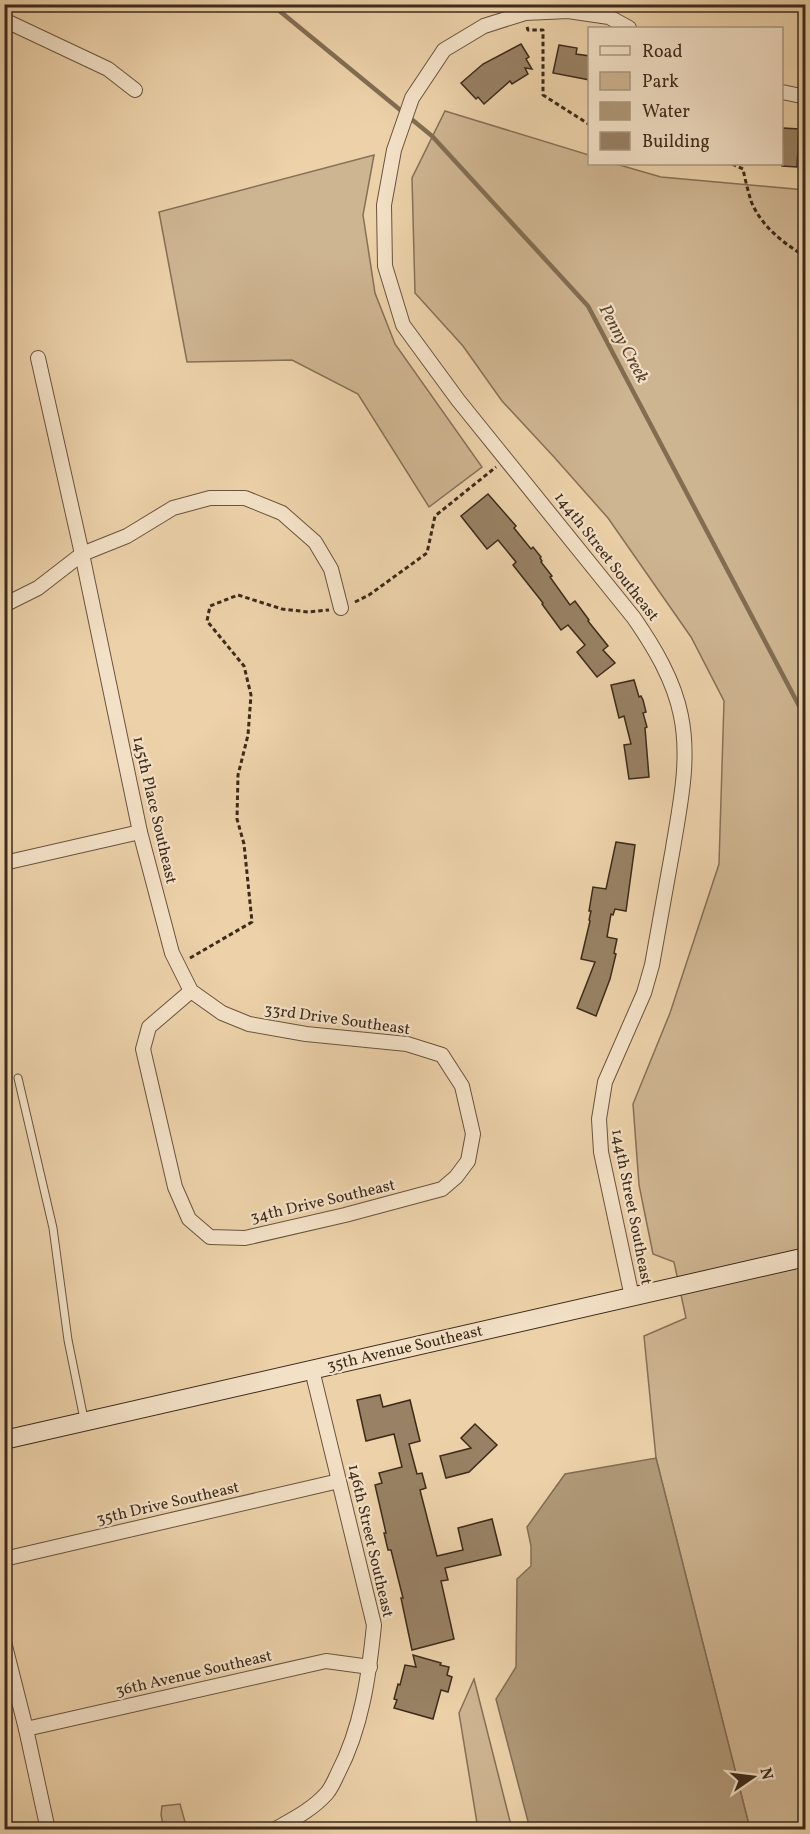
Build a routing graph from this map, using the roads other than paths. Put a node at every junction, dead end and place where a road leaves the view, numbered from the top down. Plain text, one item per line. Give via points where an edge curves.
1 (615, 4) edge
2 (609, 17) junction
3 (4, 20) edge
4 (627, 27) edge
5 (135, 90) dead end
6 (783, 92) edge
7 (806, 97) edge
8 (38, 358) dead end
9 (82, 554) junction
10 (4, 605) edge
11 (341, 608) road end
12 (140, 832) junction
13 (4, 863) edge
14 (191, 991) junction
15 (18, 1078) dead end
16 (442, 1190) joint
17 (806, 1257) edge
18 (632, 1297) junction
19 (312, 1370) junction
20 (85, 1422) junction
21 (4, 1440) edge
22 (339, 1481) junction
23 (4, 1559) edge
24 (4, 1642) edge
25 (370, 1667) junction
26 (26, 1729) junction
27 (48, 1830) edge
28 (274, 1830) edge

1 - 2 street
2 - 4 street
2 - 18 street, 144th Street Southeast via 567,11 525,14 484,26 444,50 412,98 394,150 384,206 385,266 403,324 458,400 634,618 653,646 681,716 684,780 652,965 605,1083 599,1119 601,1152
3 - 5 street via 108,69
6 - 7 street
8 - 9 street, 145th Place Southeast
9 - 10 street via 38,588
9 - 11 street via 127,536 173,508 210,498 245,498 282,513 315,542 331,569
9 - 12 street, 145th Place Southeast
12 - 13 street
12 - 14 street, 145th Place Southeast via 172,954
14 - 16 street, 33rd Drive Southeast via 222,1013 249,1024 407,1044 442,1055 462,1086 472,1134 468,1161
14 - 16 street, 34th Drive Southeast via 149,1027 143,1049 175,1187 189,1220 210,1237 245,1238
15 - 20 lane via 53,1228 68,1340
17 - 18 street, 35th Avenue Southeast
18 - 19 street, 35th Avenue Southeast
19 - 20 street, 35th Avenue Southeast
19 - 22 street, 146th Street Southeast
20 - 21 street, 35th Avenue Southeast
22 - 23 street, 35th Drive Southeast
22 - 25 street, 146th Street Southeast via 374,1625
24 - 26 street
25 - 26 street, 36th Avenue Southeast via 326,1660
25 - 28 street, 146th Street Southeast via 359,1720 344,1762 328,1791 308,1811
26 - 27 street

